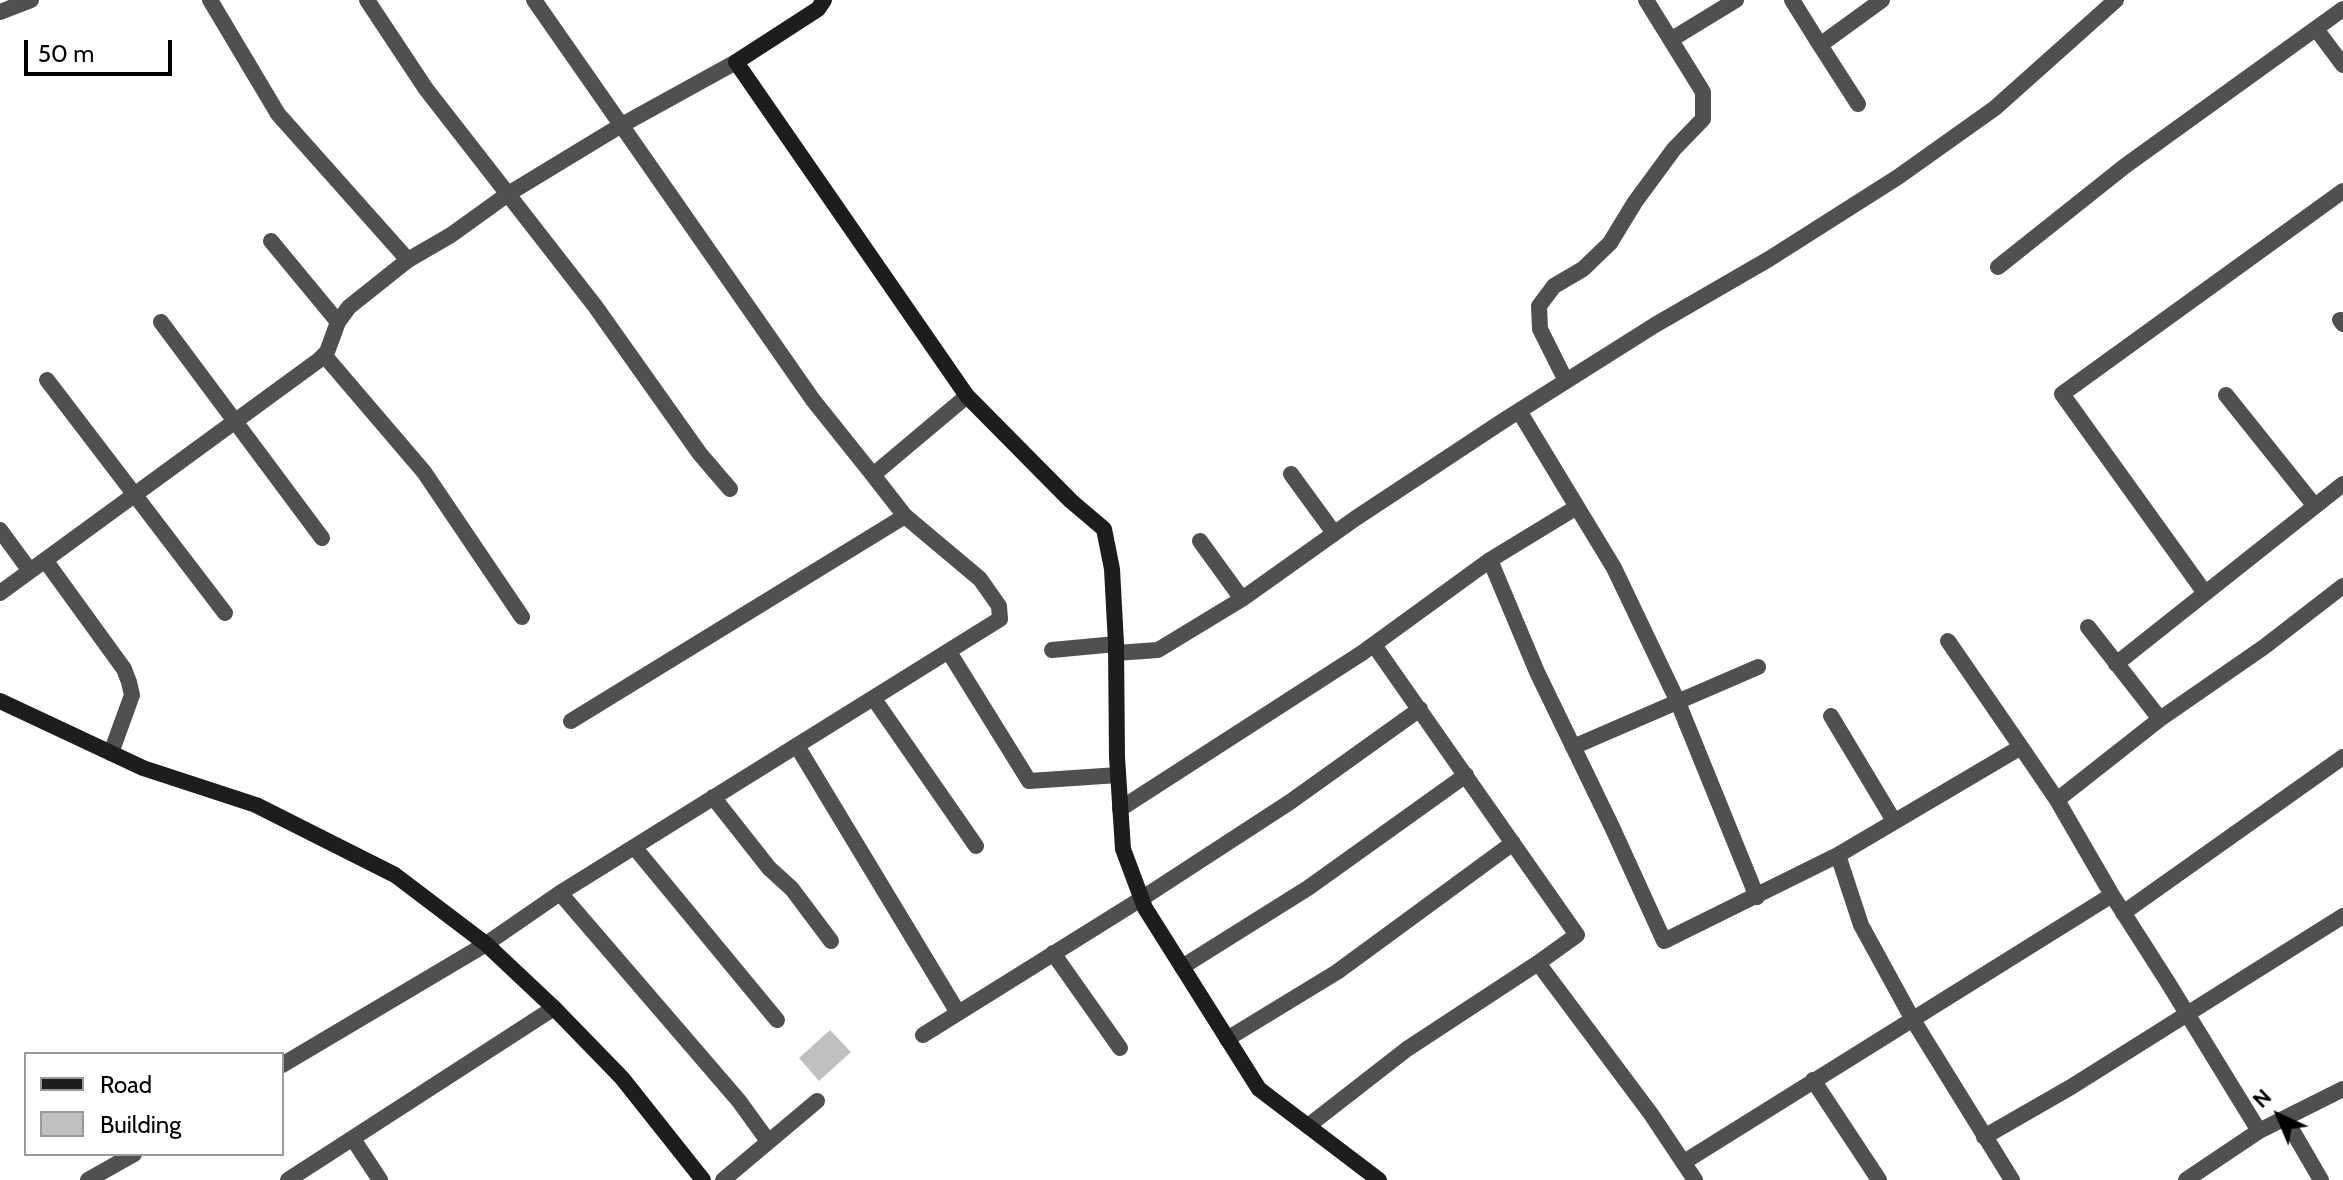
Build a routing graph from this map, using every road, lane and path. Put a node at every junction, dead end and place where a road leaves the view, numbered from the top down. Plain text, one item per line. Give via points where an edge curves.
1 (31, 0) edge
2 (210, 0) edge
3 (367, 0) edge
4 (534, 0) edge
5 (824, 0) edge
6 (1646, 0) edge
7 (1736, 0) edge
8 (1792, 0) edge
9 (1882, 0) edge
10 (2116, 0) edge
11 (2343, 9) edge
12 (0, 12) edge
13 (2316, 29) junction
14 (1672, 39) junction
15 (1820, 45) junction
16 (736, 62) junction
17 (2343, 65) edge
18 (1858, 104) dead end
19 (620, 126) junction
20 (2343, 191) edge
21 (508, 194) junction
22 (271, 241) dead end
23 (408, 260) junction
24 (1998, 267) dead end
25 (161, 322) dead end
26 (338, 322) junction
27 (324, 355) junction
28 (47, 380) dead end
29 (1566, 381) junction
30 (2226, 395) dead end
31 (967, 396) junction
32 (1519, 411) junction
33 (236, 421) junction
34 (1291, 474) dead end
35 (873, 475) junction
36 (2343, 484) edge
37 (730, 489) dead end
38 (134, 495) junction
39 (2314, 505) junction
40 (1577, 507) junction
41 (905, 516) junction
42 (0, 530) edge
43 (1334, 533) junction
44 (322, 538) dead end
45 (1200, 541) dead end
46 (45, 560) junction
47 (1490, 560) junction
48 (30, 571) junction
49 (2343, 586) edge
50 (0, 593) edge
51 (2205, 593) junction
52 (1242, 599) junction
53 (225, 613) dead end
54 (522, 617) dead end
55 (2088, 627) dead end
56 (1948, 641) dead end
57 (1374, 645) junction
58 (1116, 648) junction
59 (1052, 650) dead end
60 (949, 652) junction
61 (2116, 664) junction
62 (1758, 667) dead end
63 (874, 699) junction
64 (1677, 700) junction
65 (0, 701) edge
66 (1420, 709) junction
67 (1831, 716) dead end
68 (2160, 719) junction
69 (571, 721) dead end
70 (797, 746) junction
71 (1573, 747) junction
72 (2021, 747) junction
73 (111, 753) junction
74 (2343, 757) edge
75 (1118, 775) junction
76 (1466, 775) junction
77 (713, 797) junction
78 (2057, 800) junction
79 (1120, 809) junction
80 (1894, 821) junction
81 (1513, 843) junction
82 (976, 846) dead end
83 (635, 848) junction
84 (1838, 855) junction
85 (560, 893) junction
86 (2112, 895) junction
87 (1757, 897) junction
88 (1141, 899) junction
89 (2123, 913) junction
90 (2343, 916) edge
91 (831, 941) dead end
92 (486, 944) junction
93 (1053, 953) junction
94 (1538, 963) junction
95 (1182, 967) junction
96 (554, 1008) junction
97 (957, 1011) junction
98 (2188, 1014) junction
99 (777, 1020) dead end
100 (1913, 1020) junction
101 (923, 1035) dead end
102 (1227, 1039) junction
103 (1120, 1048) dead end
104 (284, 1064) edge
105 (1813, 1080) junction
106 (2343, 1089) edge
107 (817, 1101) dead end
108 (2285, 1118) junction
109 (1308, 1126) junction
110 (2259, 1131) junction
111 (1984, 1137) junction
112 (353, 1139) junction
113 (768, 1141) junction
114 (131, 1156) edge
115 (1684, 1162) junction
116 (98, 1178) edge
117 (288, 1180) edge
118 (380, 1180) edge
119 (703, 1180) edge
120 (723, 1180) edge
121 (1379, 1180) edge
122 (1695, 1180) edge
123 (1879, 1180) edge
124 (2012, 1180) edge
125 (2186, 1180) edge
126 (2321, 1180) edge

1 - 12 street
2 - 23 street via 278,114
3 - 21 street via 426,89
4 - 19 street
5 - 16 street
6 - 14 street
7 - 14 street
8 - 15 street
9 - 15 street
10 - 29 street via 1995,108 1910,168
11 - 13 street
13 - 17 street
13 - 24 street via 2125,166
14 - 29 street via 1703,92 1703,119 1674,149 1610,243 1583,269 1554,286 1539,306 1540,329
15 - 18 street
16 - 19 street
16 - 31 street
19 - 21 street
19 - 35 street via 813,400
20 - 51 street via 2062,394
21 - 23 street
21 - 37 street
22 - 26 street
23 - 26 street
25 - 33 street
26 - 27 street
27 - 33 street
27 - 54 street via 424,472
28 - 38 street
29 - 32 street
30 - 39 street
31 - 35 street
31 - 58 street via 1104,529
32 - 40 street
32 - 43 street
33 - 38 street
33 - 44 street
34 - 43 street
35 - 41 street
36 - 39 street
38 - 46 street
38 - 53 street
39 - 51 street
40 - 47 street
40 - 64 street via 1614,568
41 - 60 street via 980,579 999,606 1000,619
41 - 69 street
42 - 48 street
43 - 52 street
45 - 52 street
46 - 48 street
46 - 73 street via 129,682 132,695
47 - 57 street
47 - 71 street
48 - 50 street
49 - 68 street
51 - 61 street
52 - 58 street via 1158,650
55 - 61 street
56 - 72 street
57 - 66 street
57 - 79 street
58 - 59 street
58 - 75 street
60 - 63 street
60 - 75 street via 1029,781
61 - 68 street
62 - 64 street
63 - 70 street
63 - 82 street
64 - 71 street
64 - 87 street
65 - 73 street
66 - 76 street
66 - 88 street
67 - 80 street
68 - 78 street
70 - 77 street
70 - 97 street
71 - 87 street via 1664,941
72 - 78 street
72 - 80 street
73 - 92 street via 256,805 337,844 395,875
74 - 89 street
75 - 79 street
76 - 81 street
76 - 95 street via 1308,888
77 - 83 street
77 - 91 street
78 - 86 street
79 - 88 street via 1123,849
80 - 84 street
81 - 94 street via 1577,935
81 - 102 street via 1337,972
83 - 85 street
83 - 99 street
84 - 87 street
84 - 100 street via 1861,925
85 - 92 street
85 - 113 street
86 - 89 street
86 - 100 street
88 - 93 street
88 - 95 street
89 - 98 street
90 - 98 street
92 - 96 street
92 - 104 street
93 - 97 street
93 - 103 street
94 - 109 street via 1407,1049
94 - 115 street
95 - 102 street
96 - 112 street
96 - 119 street via 622,1078
97 - 101 street
98 - 110 street
98 - 111 street
100 - 105 street
100 - 111 street
102 - 109 street via 1259,1089
105 - 115 street
105 - 123 street
106 - 108 street
107 - 113 street
108 - 110 street
108 - 126 street
109 - 121 street
110 - 125 street
111 - 124 street
112 - 117 street
112 - 118 street
113 - 120 street
114 - 116 street
115 - 122 street

